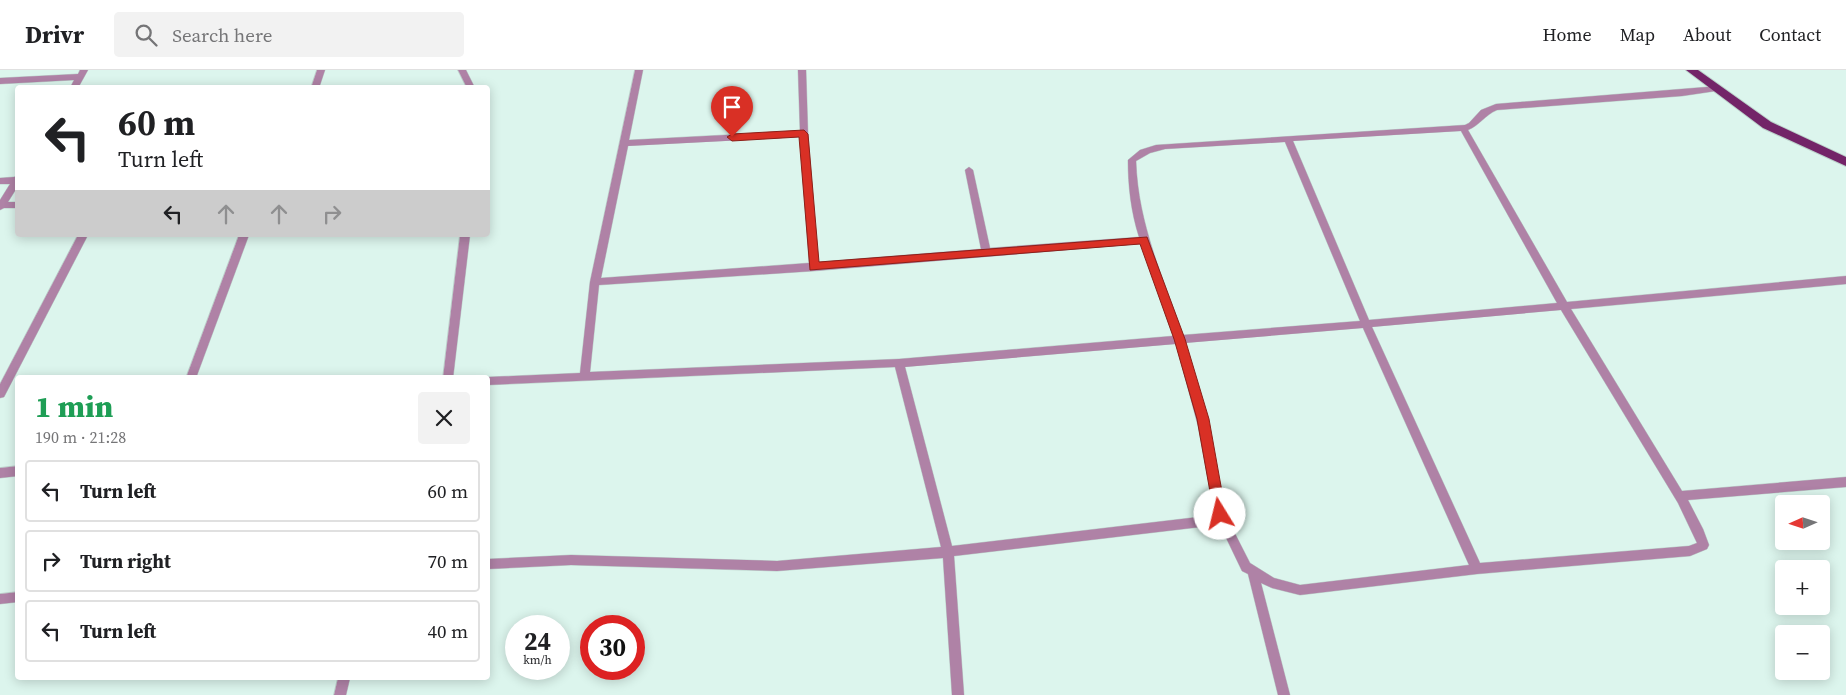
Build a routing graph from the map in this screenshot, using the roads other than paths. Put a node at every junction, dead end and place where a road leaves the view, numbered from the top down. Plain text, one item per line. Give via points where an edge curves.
1 (321, 70) edge
2 (462, 70) edge
3 (639, 70) edge
4 (802, 70) edge
5 (1691, 70) edge
6 (82, 74) edge
7 (0, 81) edge
8 (76, 85) edge
9 (316, 85) edge
10 (470, 85) edge
11 (1716, 88) junction
12 (1462, 128) junction
13 (804, 134) junction
14 (1288, 140) junction
15 (624, 143) junction
16 (1843, 160) edge
17 (968, 170) dead end
18 (15, 179) edge
19 (0, 181) edge
20 (15, 182) edge
21 (15, 205) edge
22 (1, 206) edge
23 (82, 237) edge
24 (243, 237) edge
25 (465, 237) edge
26 (1144, 240) junction
27 (986, 251) junction
28 (814, 267) junction
29 (1846, 280) edge
30 (595, 282) junction
31 (1564, 306) junction
32 (1366, 324) junction
33 (1179, 339) junction
34 (899, 363) junction
35 (192, 375) edge
36 (448, 375) edge
37 (585, 376) junction
38 (490, 381) edge
39 (0, 394) edge
40 (15, 472) edge
41 (0, 473) edge
42 (1846, 482) edge
43 (1679, 496) junction
44 (1220, 514) junction
45 (948, 552) junction
46 (490, 564) edge
47 (1477, 569) junction
48 (1253, 572) junction
49 (15, 597) edge
50 (0, 598) edge
51 (344, 680) edge
52 (340, 695) edge
53 (958, 695) edge
54 (1284, 695) edge

1 - 9 street
2 - 10 street
3 - 15 street
4 - 13 street
5 - 11 main road
6 - 7 street
6 - 8 street
11 - 12 street via 1496,107 1484,112 1472,125
11 - 16 main road via 1767,125
12 - 14 street
12 - 31 street
13 - 15 street
13 - 28 street
14 - 26 street via 1166,146 1140,154 1132,160 1131,179
14 - 32 street
15 - 30 street
17 - 27 street
18 - 19 street
20 - 22 street
21 - 22 street
23 - 39 street
24 - 35 street
25 - 36 street
26 - 27 street
26 - 33 street
27 - 28 street
28 - 30 street
29 - 31 street
30 - 37 street
31 - 32 street
31 - 43 street
32 - 33 street
32 - 47 street
33 - 34 street
33 - 44 street via 1203,419
34 - 37 street
34 - 45 street
37 - 38 street
40 - 41 street
42 - 43 street
43 - 47 street via 1703,546 1690,551
44 - 45 street via 1209,521
44 - 48 street via 1246,567
45 - 46 street via 777,566 571,560
45 - 53 street
47 - 48 street via 1300,590 1272,583
48 - 54 street
49 - 50 street
51 - 52 street

